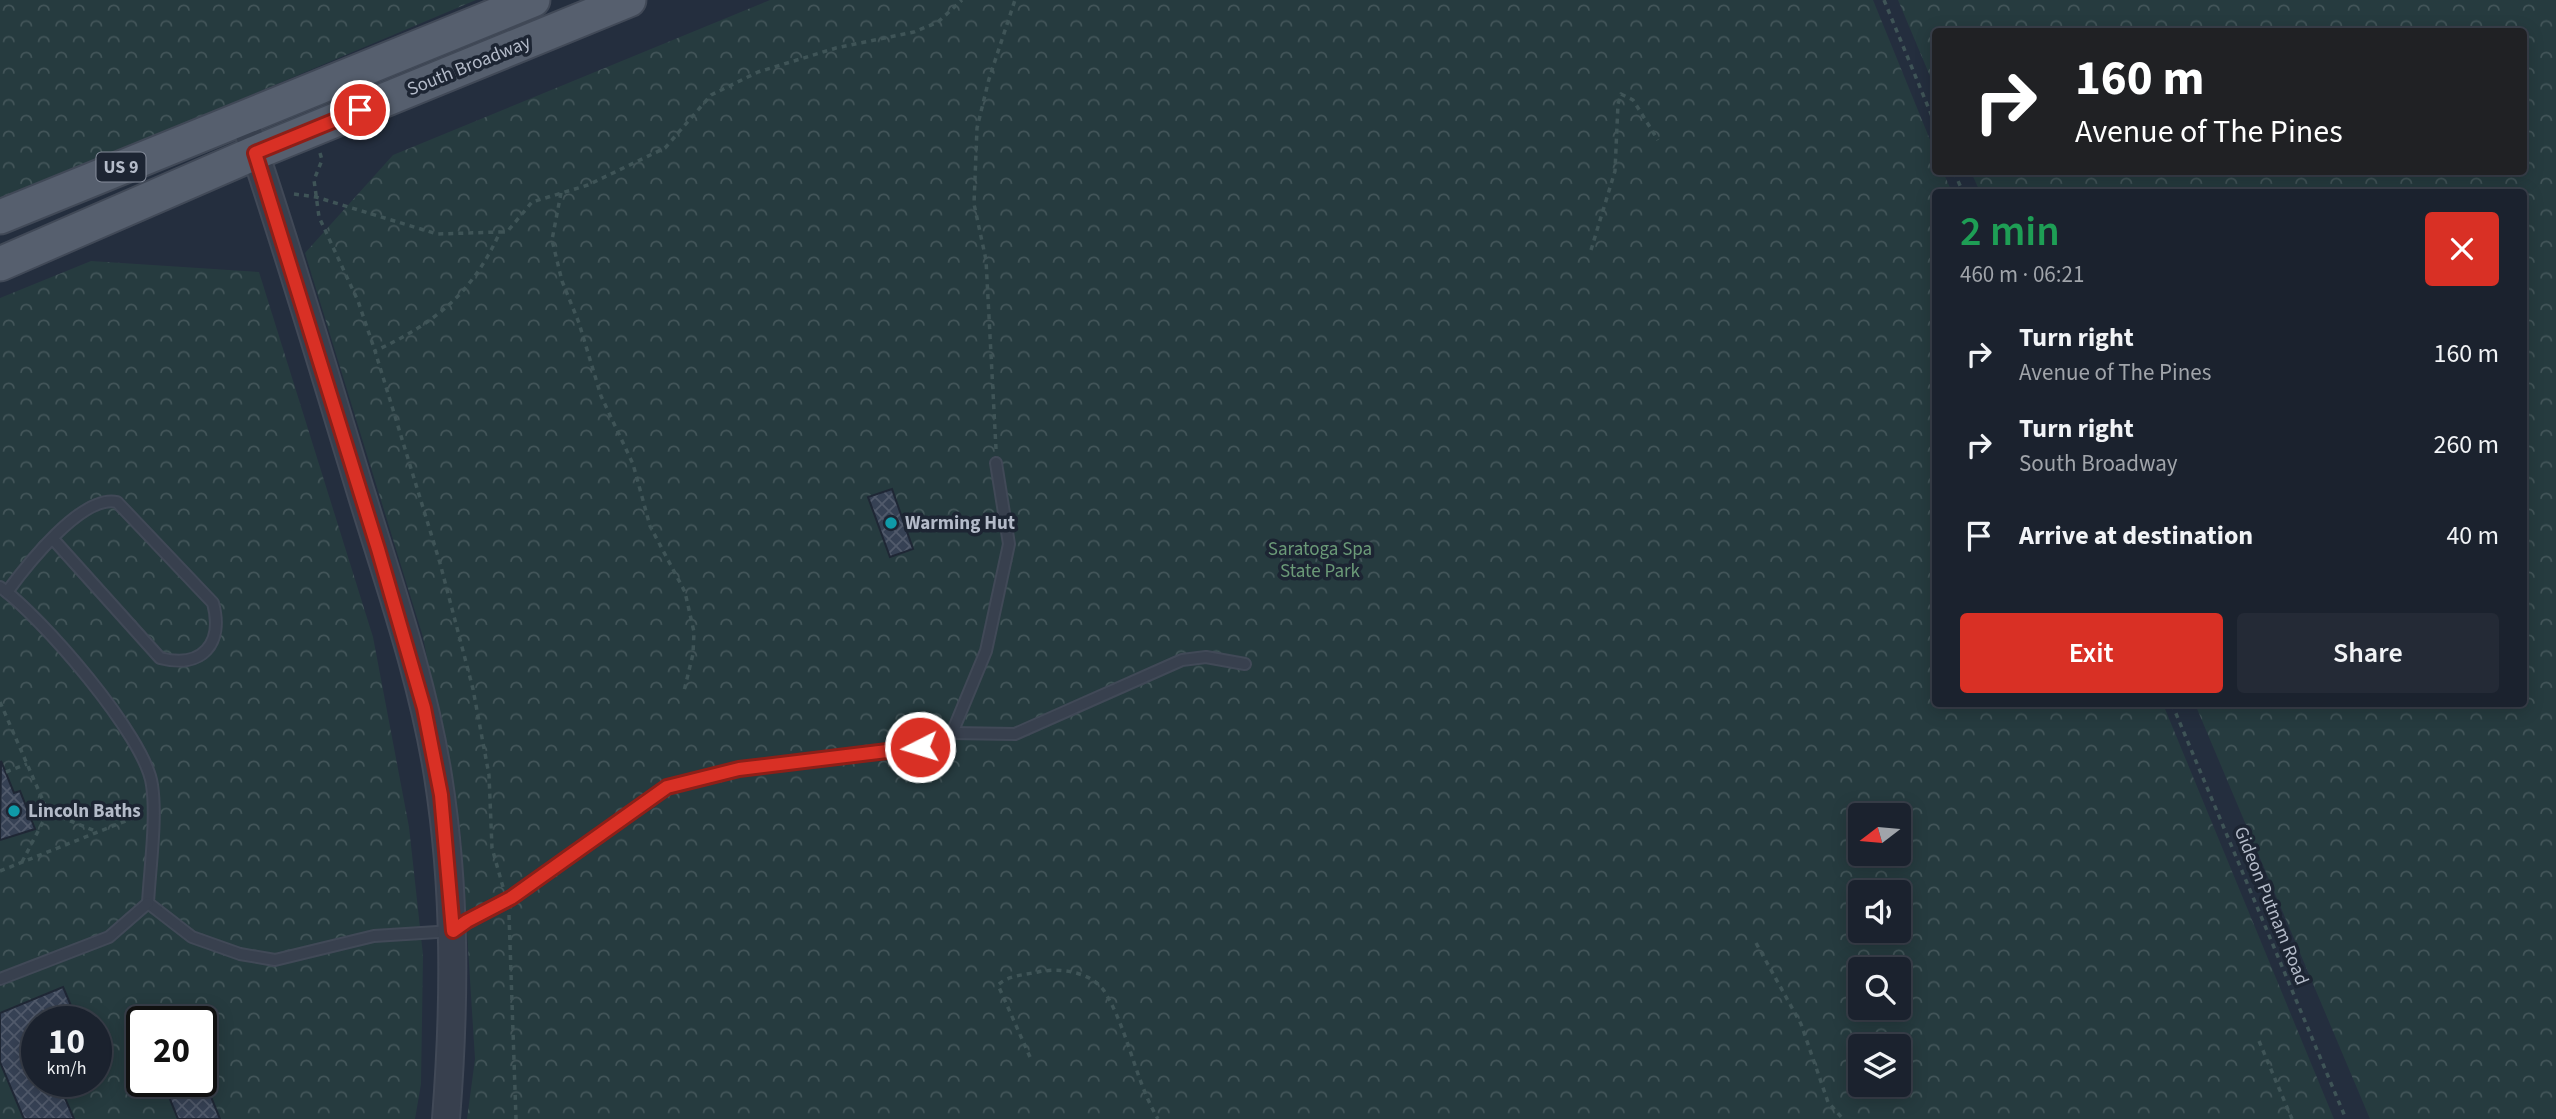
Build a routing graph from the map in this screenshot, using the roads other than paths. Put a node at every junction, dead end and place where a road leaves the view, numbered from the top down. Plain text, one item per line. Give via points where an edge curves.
1 (533, 0) edge
2 (629, 0) edge
3 (243, 117) junction
4 (255, 153) junction
5 (0, 217) edge
6 (0, 264) edge
7 (996, 463) road end
8 (53, 539) junction
9 (4, 590) edge
10 (1245, 664) dead end
11 (952, 733) junction
12 (148, 902) junction
13 (453, 931) junction
14 (0, 979) edge
15 (446, 1119) edge

1 - 3 main road, South Broadway / US 9
2 - 4 main road, South Broadway / US 9
3 - 4 street
3 - 5 main road, South Broadway / US 9
4 - 6 main road, South Broadway / US 9
4 - 13 street via 424,708 444,824
7 - 11 lane via 1009,544 986,651
8 - 8 lane via 89,506 107,499 117,502 213,603 218,624 214,641 179,663 160,658
8 - 9 lane
9 - 12 lane via 109,703 141,752 152,784
10 - 11 lane via 1206,657 1182,660 1014,734
11 - 13 lane via 920,747 739,769 667,787 507,900
12 - 13 lane via 192,937 240,954 275,960 374,936
12 - 14 lane via 109,937
13 - 15 street

